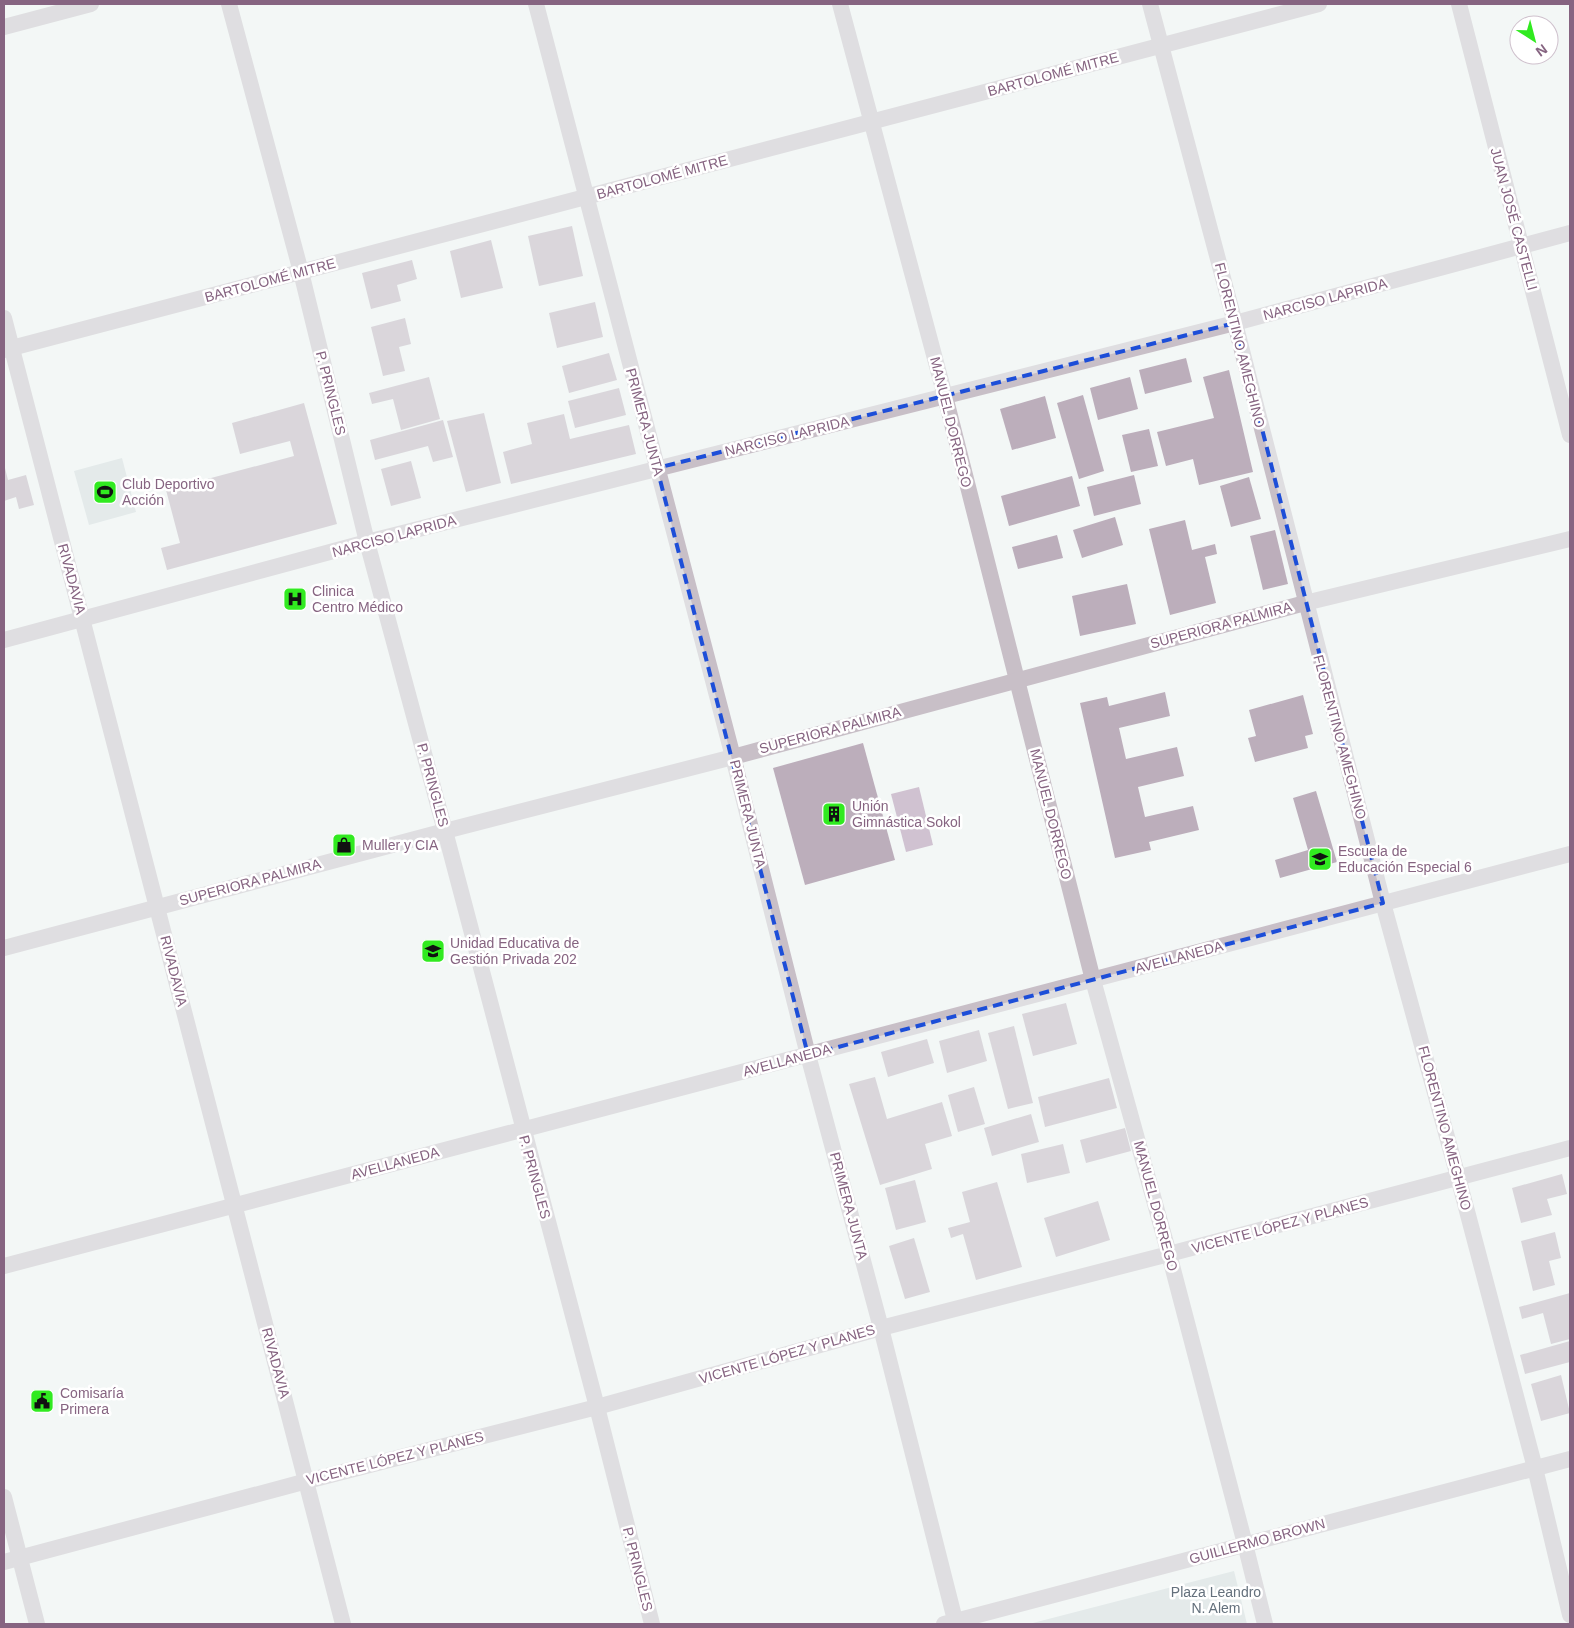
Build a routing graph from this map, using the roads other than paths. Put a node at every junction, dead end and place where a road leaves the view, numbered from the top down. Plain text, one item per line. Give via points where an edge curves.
1 (92, 4) edge
2 (229, 4) edge
3 (536, 4) edge
4 (840, 4) edge
5 (1150, 4) edge
6 (1319, 4) edge
7 (1459, 4) edge
8 (4, 27) edge
9 (1161, 46) junction
10 (871, 122) junction
11 (586, 197) junction
12 (1570, 233) edge
13 (1521, 246) junction
14 (300, 272) junction
15 (4, 318) edge
16 (1235, 323) junction
17 (8, 349) edge
18 (945, 396) junction
19 (1570, 435) edge
20 (656, 468) junction
21 (1570, 538) edge
22 (367, 542) junction
23 (1306, 603) junction
24 (82, 620) junction
25 (4, 640) edge
26 (1016, 680) junction
27 (733, 756) junction
28 (445, 831) junction
29 (1570, 854) edge
30 (1383, 904) junction
31 (158, 906) junction
32 (4, 948) edge
33 (1093, 980) junction
34 (808, 1055) junction
35 (523, 1130) junction
36 (1570, 1148) edge
37 (1458, 1177) junction
38 (234, 1206) junction
39 (1169, 1254) junction
40 (4, 1266) edge
41 (881, 1328) junction
42 (597, 1408) junction
43 (1570, 1458) edge
44 (1535, 1468) junction
45 (307, 1481) junction
46 (4, 1497) edge
47 (1246, 1544) junction
48 (12, 1559) edge
49 (1570, 1615) edge
50 (952, 1623) edge
51 (36, 1624) edge
52 (343, 1624) edge
53 (652, 1624) edge
54 (1264, 1624) edge

1 - 8 street
2 - 14 street, P. PRINGLES
3 - 11 street, PRIMERA JUNTA
4 - 10 street, MANUEL DORREGO
5 - 9 street, FLORENTINO AMEGHINO
6 - 9 street, BARTOLOMÉ MITRE
7 - 13 street, JUAN JOSÉ CASTELLI
9 - 10 street, BARTOLOMÉ MITRE
9 - 16 street, FLORENTINO AMEGHINO
10 - 11 street, BARTOLOMÉ MITRE
10 - 18 street, MANUEL DORREGO
11 - 14 street, BARTOLOMÉ MITRE
11 - 20 street, PRIMERA JUNTA
12 - 13 street, NARCISO LAPRIDA
13 - 16 street, NARCISO LAPRIDA
13 - 19 street, JUAN JOSÉ CASTELLI
14 - 17 street, BARTOLOMÉ MITRE
14 - 22 street, P. PRINGLES
15 - 17 street, RIVADAVIA
16 - 18 street, NARCISO LAPRIDA
16 - 23 street, FLORENTINO AMEGHINO
17 - 24 street, RIVADAVIA
18 - 20 street, NARCISO LAPRIDA
18 - 26 street, MANUEL DORREGO
20 - 22 street, NARCISO LAPRIDA
20 - 27 street, PRIMERA JUNTA
21 - 23 street, SUPERIORA PALMIRA
22 - 24 street, NARCISO LAPRIDA
22 - 28 street, P. PRINGLES
23 - 26 street, SUPERIORA PALMIRA
23 - 30 street, FLORENTINO AMEGHINO
24 - 25 street, NARCISO LAPRIDA
24 - 31 street, RIVADAVIA
26 - 27 street, SUPERIORA PALMIRA
26 - 33 street, MANUEL DORREGO
27 - 28 street, SUPERIORA PALMIRA
27 - 34 street, PRIMERA JUNTA
28 - 31 street, SUPERIORA PALMIRA
28 - 35 street, P. PRINGLES
29 - 30 street, AVELLANEDA
30 - 33 street, AVELLANEDA
30 - 37 street, FLORENTINO AMEGHINO
31 - 32 street, SUPERIORA PALMIRA
31 - 38 street, RIVADAVIA
33 - 34 street, AVELLANEDA
33 - 39 street, MANUEL DORREGO
34 - 35 street, AVELLANEDA
34 - 41 street, PRIMERA JUNTA
35 - 38 street, AVELLANEDA
35 - 42 street, P. PRINGLES
36 - 37 street, VICENTE LÓPEZ Y PLANES
37 - 39 street, VICENTE LÓPEZ Y PLANES
37 - 44 street, FLORENTINO AMEGHINO
38 - 40 street, AVELLANEDA
38 - 45 street, RIVADAVIA
39 - 41 street, VICENTE LÓPEZ Y PLANES
39 - 47 street, MANUEL DORREGO
41 - 42 street, VICENTE LÓPEZ Y PLANES
41 - 50 street, PRIMERA JUNTA
42 - 45 street, VICENTE LÓPEZ Y PLANES
42 - 53 street, P. PRINGLES
43 - 44 street, GUILLERMO BROWN
44 - 47 street, GUILLERMO BROWN
44 - 49 street, FLORENTINO AMEGHINO
45 - 48 street, VICENTE LÓPEZ Y PLANES
45 - 52 street, RIVADAVIA
46 - 48 street
47 - 50 street, GUILLERMO BROWN
47 - 54 street, MANUEL DORREGO
48 - 51 street

